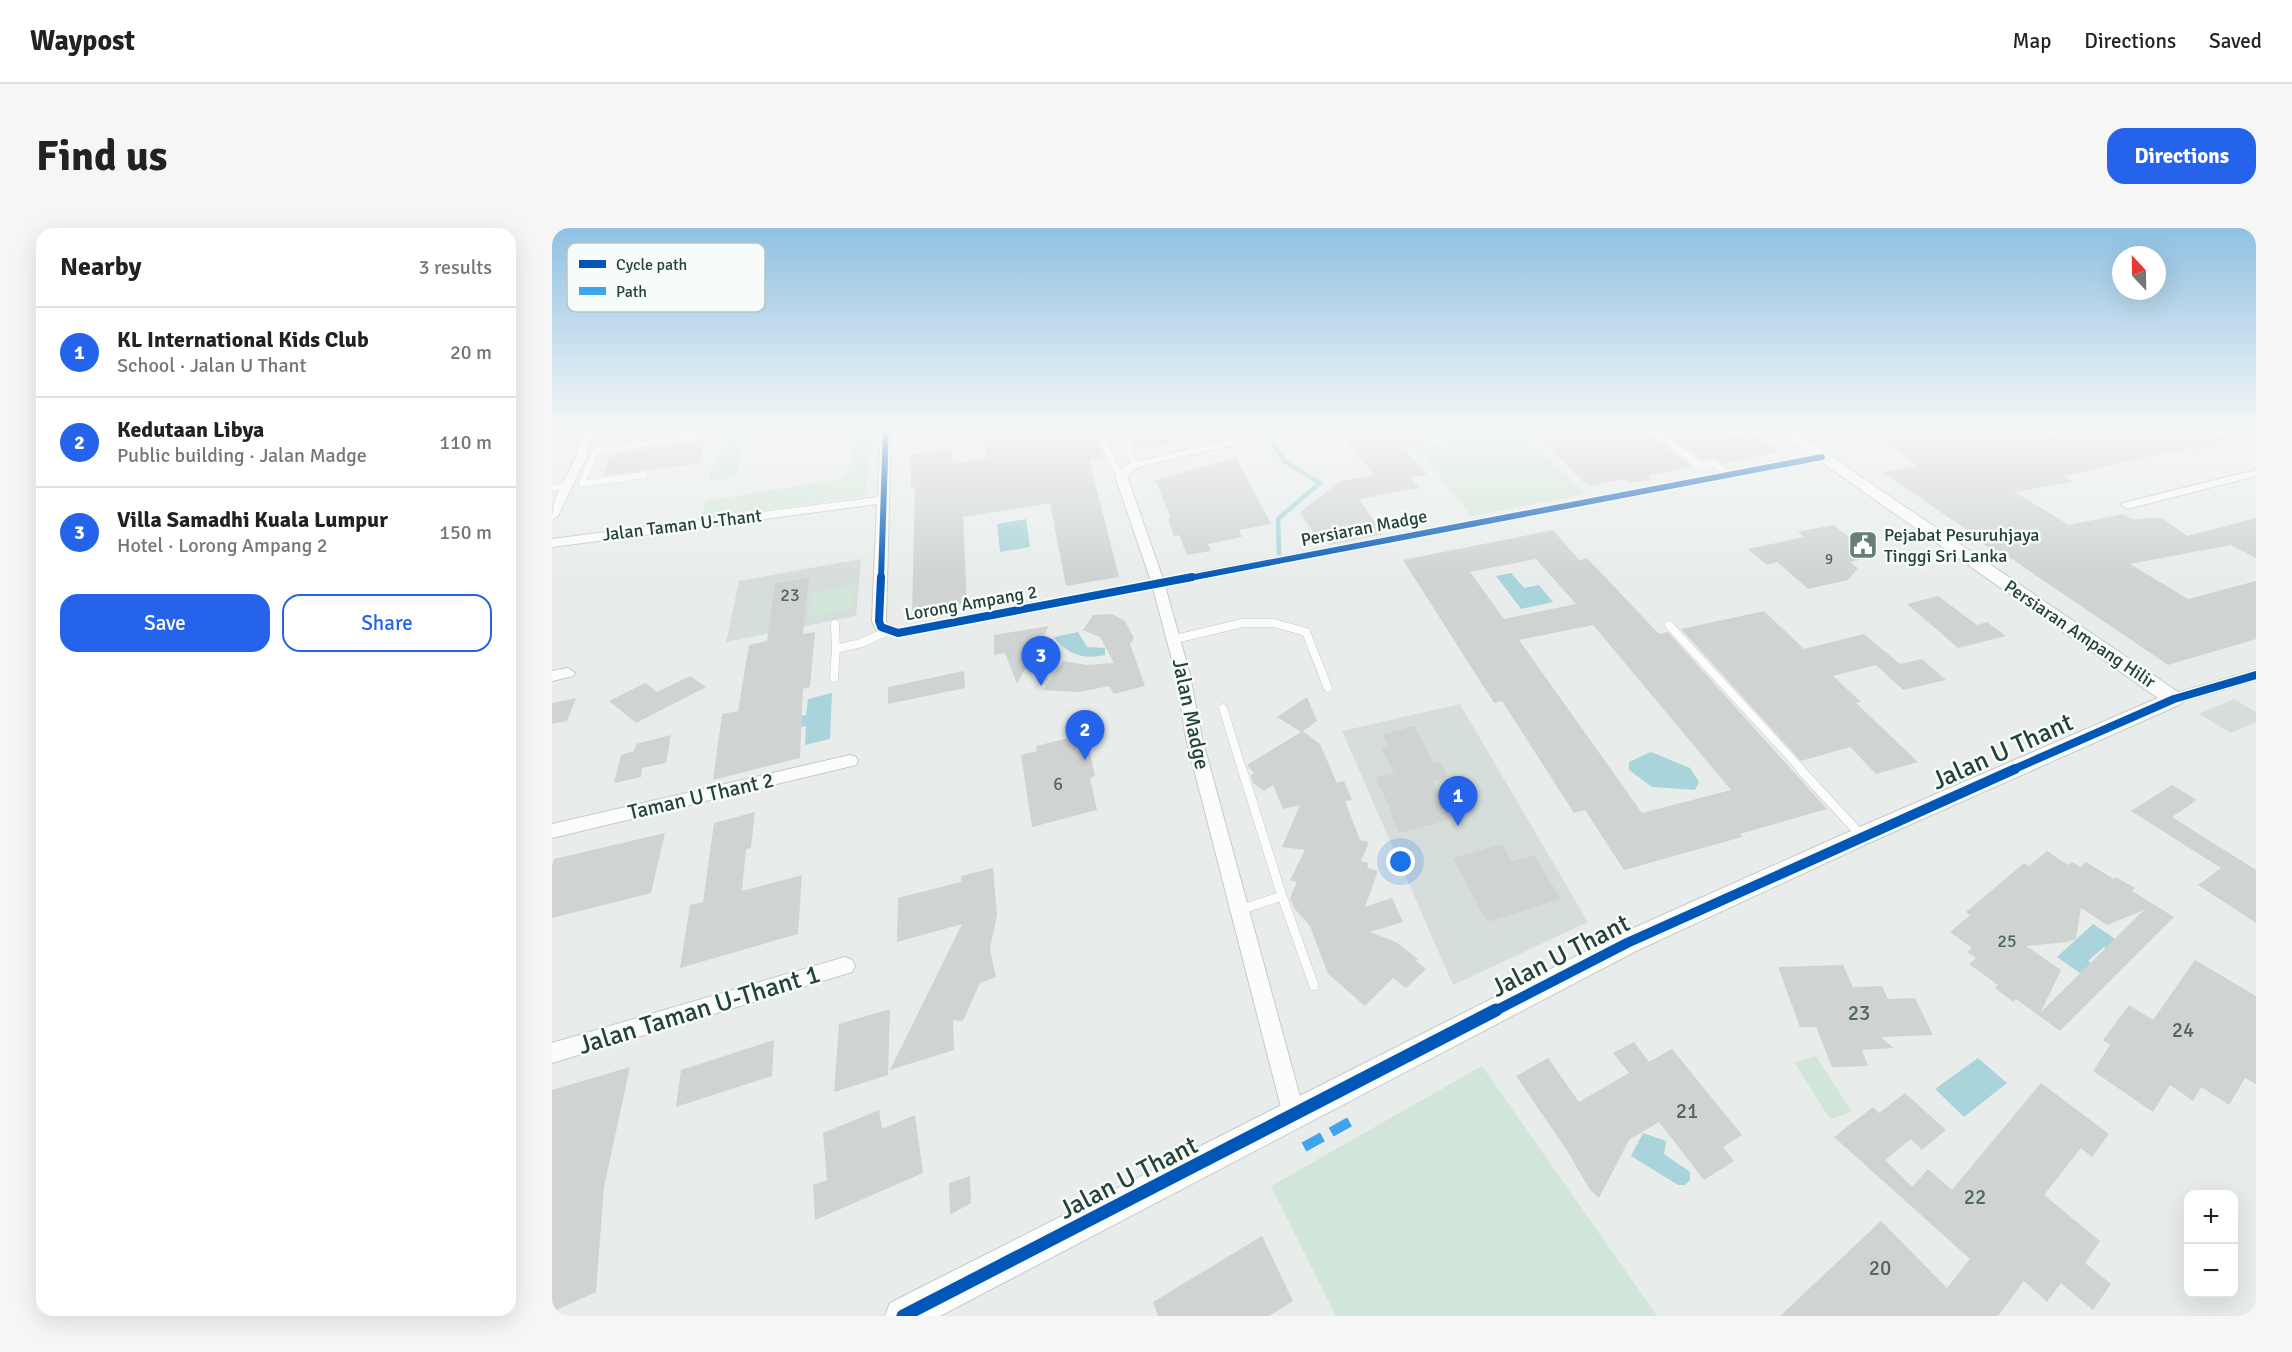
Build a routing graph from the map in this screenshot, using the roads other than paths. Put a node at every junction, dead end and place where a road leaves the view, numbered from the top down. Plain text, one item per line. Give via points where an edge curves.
1 (1121, 476) edge
2 (571, 477) edge
3 (583, 477) edge
4 (633, 477) edge
5 (884, 477) edge
6 (1720, 477) edge
7 (1851, 477) edge
8 (2244, 477) edge
9 (566, 485) junction
10 (552, 488) edge
11 (883, 500) junction
12 (2127, 505) dead end
13 (552, 516) edge
14 (552, 543) edge
15 (1160, 584) junction
16 (835, 624) dead end
17 (1669, 625) dead end
18 (888, 631) junction
19 (1175, 639) junction
20 (836, 649) junction
21 (568, 673) dead end
22 (2256, 675) edge
23 (552, 676) edge
24 (834, 678) dead end
25 (1328, 688) dead end
26 (2174, 699) junction
27 (1223, 708) dead end
28 (850, 761) dead end
29 (552, 831) edge
30 (1862, 836) junction
31 (1282, 896) junction
32 (1239, 911) junction
33 (845, 966) dead end
34 (1314, 986) dead end
35 (552, 1053) edge
36 (1294, 1115) junction
37 (903, 1316) edge

1 - 15 street, Jalan Madge
2 - 9 street
3 - 4 lane via 582,484
5 - 11 street, Lorong Ampang 2
6 - 15 street, Persiaran Madge
7 - 26 street, Persiaran Ampang Hilir
8 - 12 street
9 - 10 lane
9 - 13 street
11 - 14 street, Jalan Taman U-Thant
11 - 18 street, Lorong Ampang 2 via 879,621 880,627
15 - 18 street, Lorong Ampang 2 via 911,632
15 - 19 street, Jalan Madge
16 - 20 lane
17 - 30 lane
18 - 20 lane
19 - 25 lane via 1243,623 1274,623 1306,632
19 - 32 street, Jalan Madge via 1194,738
20 - 24 lane
21 - 23 street
22 - 26 street, Jalan U Thant
26 - 30 street, Jalan U Thant
27 - 31 lane
28 - 29 street, Taman U Thant 2
30 - 36 street, Jalan U Thant via 1627,943
31 - 32 lane
31 - 34 lane
32 - 36 street, Jalan Madge
33 - 35 street, Jalan Taman U-Thant 1
36 - 37 street, Jalan U Thant

